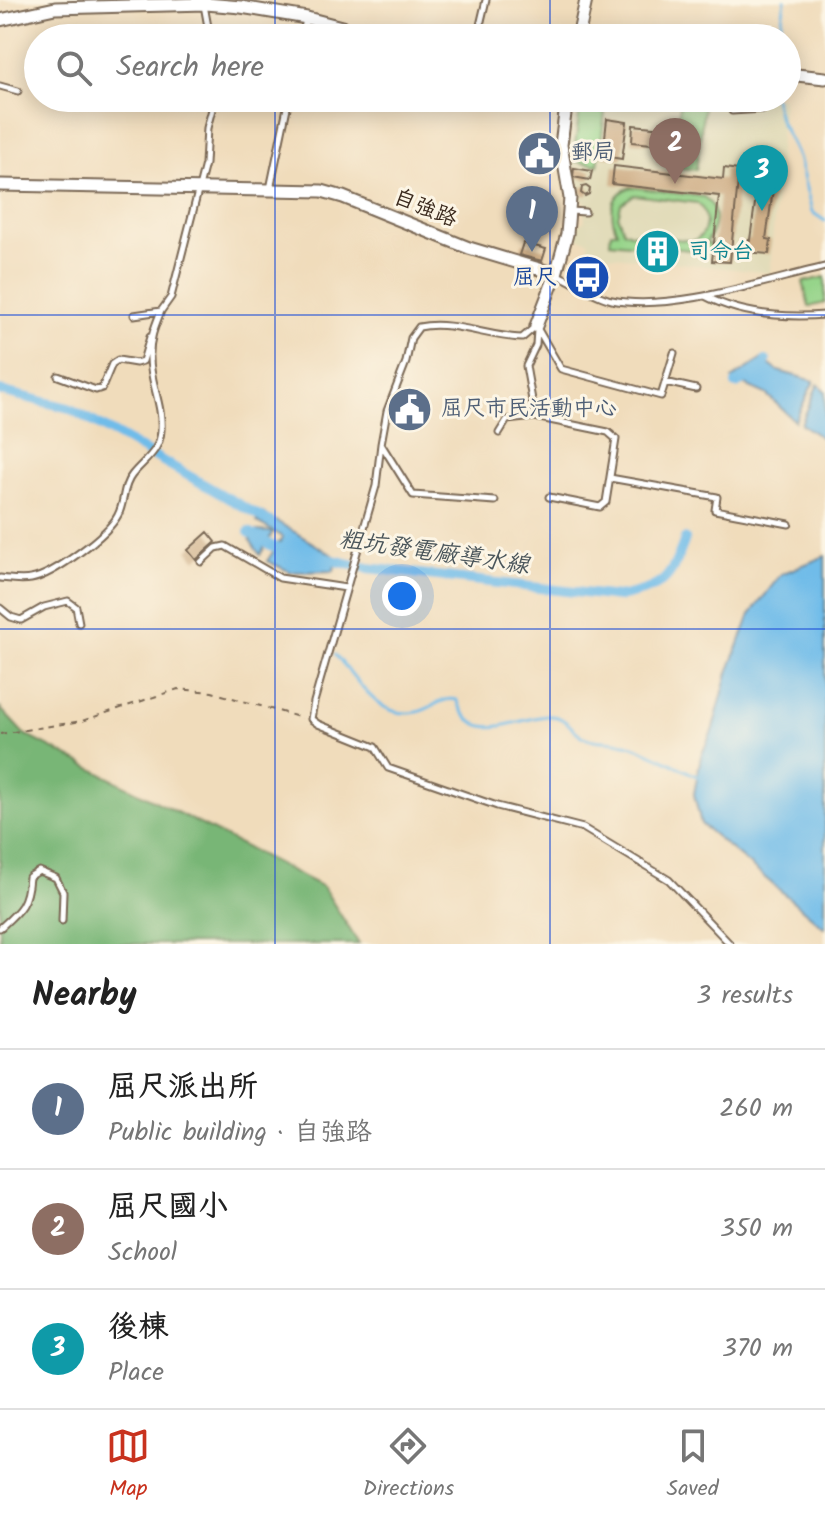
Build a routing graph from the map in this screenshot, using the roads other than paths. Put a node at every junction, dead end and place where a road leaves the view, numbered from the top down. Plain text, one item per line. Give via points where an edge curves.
1 (486, 0) edge
2 (586, 0) edge
3 (199, 3) edge
4 (307, 18) junction
5 (0, 20) edge
6 (206, 24) edge
7 (306, 24) edge
8 (330, 24) edge
9 (480, 24) edge
10 (581, 24) edge
11 (801, 75) edge
12 (825, 78) edge
13 (0, 86) edge
14 (18, 91) dead end
15 (211, 112) edge
16 (286, 112) edge
17 (565, 112) edge
18 (0, 185) edge
19 (197, 189) junction
20 (269, 190) junction
21 (570, 211) junction
22 (585, 212) dead end
23 (825, 267) edge
24 (556, 274) junction
25 (704, 296) junction
26 (161, 311) junction
27 (134, 315) dead end
28 (825, 315) edge
29 (537, 328) junction
30 (152, 332) junction
31 (674, 353) dead end
32 (58, 376) dead end
33 (665, 382) junction
34 (696, 389) dead end
35 (535, 417) junction
36 (499, 433) dead end
37 (381, 444) junction
38 (610, 478) junction
39 (549, 497) dead end
40 (495, 501) dead end
41 (789, 524) dead end
42 (201, 562) dead end
43 (0, 578) edge
44 (346, 588) junction
45 (0, 608) edge
46 (79, 623) dead end
47 (62, 921) dead end
48 (0, 928) edge
49 (730, 944) edge

1 - 9 lane
2 - 10 street
3 - 4 street
3 - 5 street via 55,8
3 - 6 lane
4 - 7 lane
4 - 8 street
11 - 12 street
13 - 14 lane
15 - 19 lane
16 - 20 lane
17 - 21 street via 561,145
18 - 19 street, 自強路
19 - 20 street, 自強路
19 - 26 lane via 171,297
20 - 24 street, 自強路 via 343,197 469,248
21 - 22 lane
21 - 24 street
23 - 25 lane, 自強路
24 - 25 lane, 自強路 via 609,299
24 - 29 street
25 - 28 lane via 747,312
26 - 27 lane
26 - 30 lane
29 - 33 lane via 561,369 661,396
29 - 35 lane via 526,366
29 - 37 lane via 522,338 432,324 419,327 387,411
30 - 32 lane via 143,361 118,360 102,388
30 - 43 lane via 150,360 161,431 157,448 124,487 120,512 56,568 22,580
31 - 33 lane
33 - 34 lane
35 - 36 lane via 507,420
35 - 38 lane via 608,432 616,439
37 - 40 lane via 413,495
37 - 44 lane via 376,486
38 - 39 lane via 606,502 600,507
38 - 41 lane via 717,497 715,510
42 - 44 lane via 225,546 280,578
44 - 49 lane via 311,719 375,747 388,768 497,806 583,828 669,880
45 - 46 lane via 21,620 68,601 76,607
47 - 48 lane via 63,892 56,878 39,871 29,877 21,910

